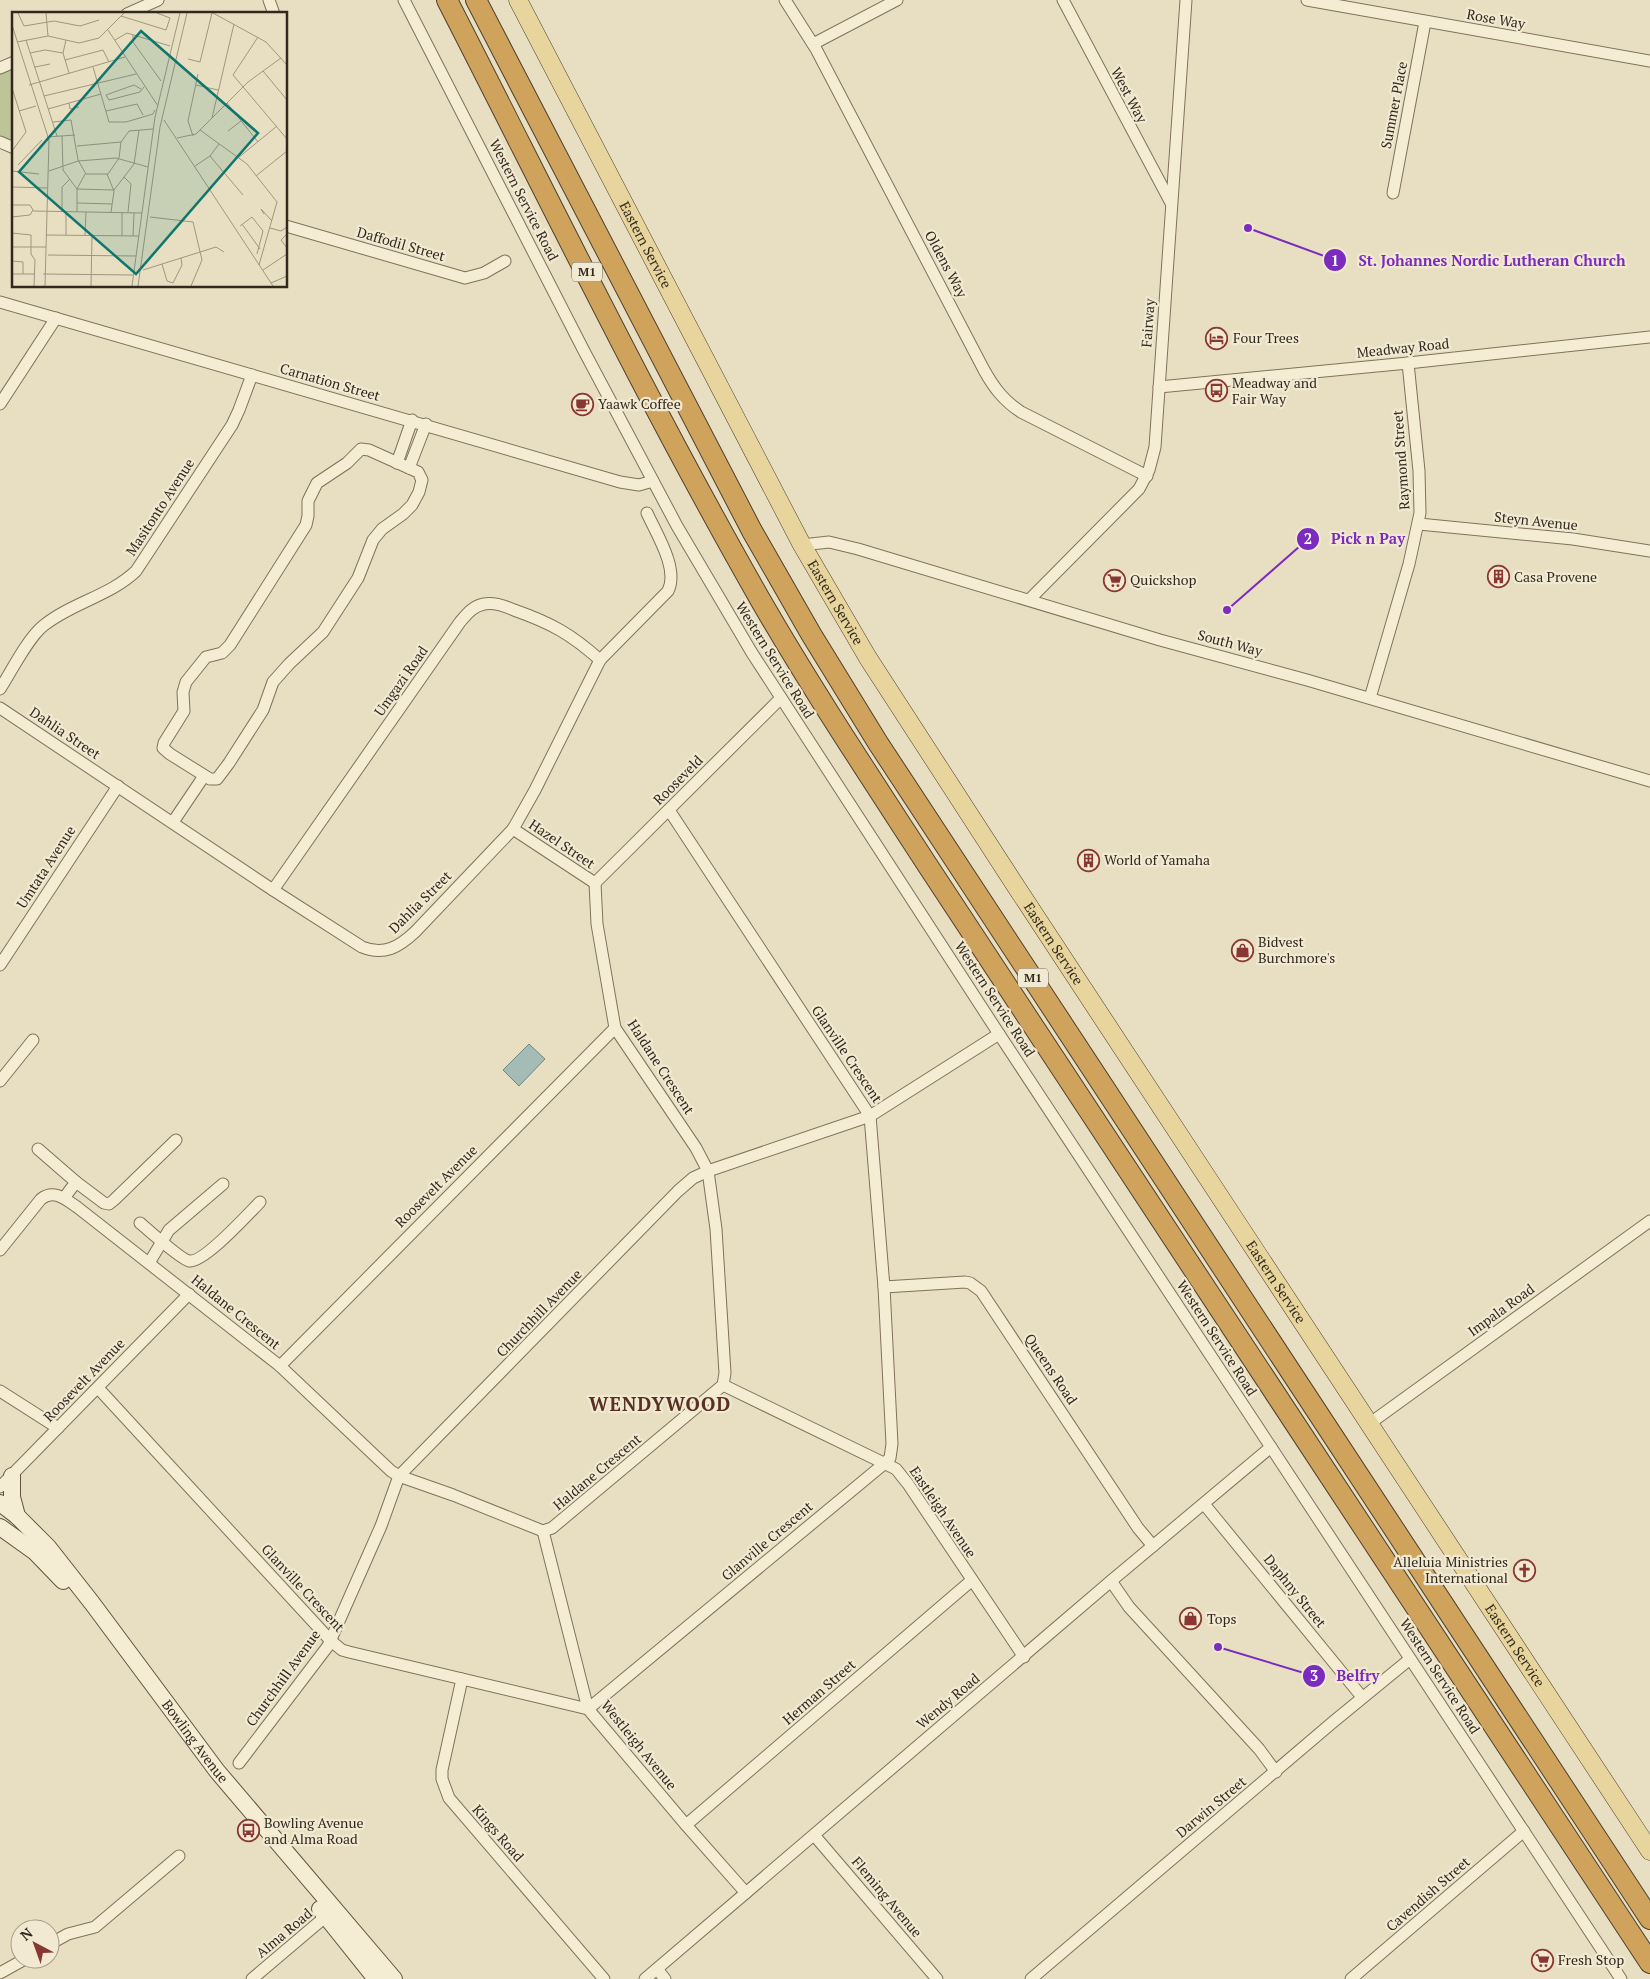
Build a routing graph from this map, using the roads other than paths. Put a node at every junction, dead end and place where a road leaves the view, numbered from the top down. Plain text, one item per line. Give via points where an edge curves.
1 (158, 0) edge
2 (269, 0) edge
3 (404, 0) edge
4 (448, 0) edge
5 (476, 0) edge
6 (518, 0) edge
7 (785, 0) edge
8 (897, 0) edge
9 (1063, 0) edge
10 (1186, 0) edge
11 (1308, 0) edge
12 (131, 12) edge
13 (273, 12) edge
14 (1424, 22) junction
15 (813, 44) junction
16 (1650, 61) edge
17 (12, 63) edge
18 (0, 68) edge
19 (0, 142) edge
20 (12, 147) edge
21 (1393, 193) dead end
22 (1171, 203) junction
23 (288, 227) edge
24 (505, 261) dead end
25 (0, 302) edge
26 (56, 318) junction
27 (1650, 336) edge
28 (1408, 363) junction
29 (252, 375) junction
30 (1159, 387) junction
31 (0, 404) edge
32 (412, 420) junction
33 (426, 424) junction
34 (398, 463) junction
35 (409, 468) junction
36 (1147, 476) junction
37 (653, 481) junction
38 (647, 513) dead end
39 (1418, 524) junction
40 (802, 545) junction
41 (1650, 551) edge
42 (1029, 600) junction
43 (600, 660) junction
44 (0, 689) edge
45 (781, 698) junction
46 (1370, 698) junction
47 (0, 708) edge
48 (204, 776) junction
49 (1650, 781) edge
50 (118, 786) junction
51 (669, 810) junction
52 (173, 822) junction
53 (513, 829) junction
54 (595, 883) junction
55 (273, 890) junction
56 (0, 965) edge
57 (615, 1028) junction
58 (999, 1034) junction
59 (33, 1040) dead end
60 (0, 1081) edge
61 (870, 1116) junction
62 (176, 1140) dead end
63 (38, 1149) dead end
64 (708, 1171) junction
65 (76, 1182) junction
66 (223, 1184) dead end
67 (64, 1198) junction
68 (260, 1202) dead end
69 (1650, 1221) edge
70 (140, 1223) dead end
71 (161, 1240) junction
72 (0, 1250) edge
73 (149, 1263) junction
74 (884, 1288) junction
75 (189, 1294) junction
76 (280, 1366) junction
77 (722, 1385) junction
78 (98, 1388) junction
79 (0, 1391) edge
80 (1369, 1424) junction
81 (58, 1428) junction
82 (1272, 1447) junction
83 (885, 1463) junction
84 (399, 1476) junction
85 (7, 1478) edge
86 (0, 1503) edge
87 (1204, 1504) junction
88 (17, 1516) junction
89 (0, 1527) edge
90 (543, 1531) junction
91 (1153, 1546) junction
92 (971, 1581) junction
93 (1111, 1581) junction
94 (330, 1641) junction
95 (1024, 1657) junction
96 (1410, 1659) junction
97 (462, 1679) junction
98 (1362, 1697) junction
99 (588, 1709) junction
100 (239, 1763) dead end
101 (1276, 1772) junction
102 (686, 1825) junction
103 (1524, 1831) junction
104 (814, 1835) junction
105 (1650, 1851) edge
106 (179, 1856) dead end
107 (746, 1893) junction
108 (331, 1913) junction
109 (1650, 1920) edge
110 (60, 1938) edge
111 (1650, 1963) edge
112 (657, 1969) junction
113 (252, 1979) edge
114 (376, 1979) edge
115 (394, 1979) edge
116 (604, 1979) edge
117 (645, 1979) edge
118 (665, 1979) edge
119 (937, 1979) edge
120 (1031, 1979) edge
121 (1351, 1979) edge
122 (1621, 1979) edge

1 - 12 street
2 - 13 street
3 - 37 street, Western Service Road
4 - 111 highway, M1 via 689,470 790,649
5 - 109 highway, M1 via 752,531 820,649 911,793
6 - 40 main road, Eastern Service
7 - 15 street, Oldens Way
8 - 15 street
9 - 22 street, West Way
10 - 22 street, Fairway
11 - 14 street, Rose Way
14 - 16 street, Rose Way
14 - 21 street, Summer Place
15 - 36 street, Oldens Way via 998,392 1021,412
17 - 18 street
19 - 20 street
22 - 30 street, Fairway
23 - 24 street, Daffodil Street via 460,277 475,276
25 - 26 street, Carnation Street
26 - 29 street, Carnation Street
26 - 31 street
27 - 28 street, Meadway Road
28 - 30 street, Meadway Road
28 - 39 street, Raymond Street via 1421,499
29 - 32 street, Carnation Street
29 - 44 street, Masitonto Avenue via 232,425 141,565 124,581 41,628
30 - 36 street, Fairway via 1155,447
32 - 33 street, Carnation Street
32 - 34 street
33 - 35 street
33 - 37 street, Carnation Street via 628,484
34 - 35 street
34 - 48 street via 361,449 347,463 320,479 309,496 306,525 230,645 222,653 206,657 186,682 184,711 163,748
35 - 48 street via 419,473 422,480 412,505 373,540 358,578 319,638 273,682 262,710 222,773 215,779
36 - 42 street, Fairway via 1132,496
37 - 45 street, Western Service Road via 706,578
38 - 43 street, Dahlia Street via 671,568 672,580 661,598
39 - 41 street, Steyn Avenue via 1573,539
39 - 46 street, Raymond Street
40 - 42 street, South Way via 840,544
40 - 80 main road, Eastern Service via 921,741
42 - 46 street, South Way
43 - 53 street, Dahlia Street
43 - 55 street, Umgazi Road via 574,637 532,616 493,603 470,610
45 - 51 street, Rooseveld
45 - 58 street, Western Service Road
46 - 49 street, South Way
47 - 50 street, Dahlia Street
48 - 52 street
50 - 52 street, Dahlia Street
50 - 56 street, Umtata Avenue
51 - 54 street, Rooseveld
51 - 61 street, Glanville Crescent
52 - 55 street, Dahlia Street
53 - 54 street, Hazel Street
53 - 55 street, Dahlia Street via 415,932 388,950 379,952 362,947
54 - 57 street, Haldane Crescent via 596,924
57 - 64 street, Haldane Crescent
57 - 76 street, Roosevelt Avenue
58 - 61 street, Churchhill Avenue
58 - 82 street, Western Service Road
59 - 60 street
61 - 64 street, Churchhill Avenue
61 - 74 street, Glanville Crescent
62 - 65 street via 109,1204
63 - 65 street
64 - 77 street, Haldane Crescent via 719,1266 724,1357
64 - 84 street, Churchhill Avenue via 678,1191
65 - 67 street
66 - 71 street
67 - 72 street, Haldane Crescent via 51,1194 41,1199
67 - 73 street, Haldane Crescent
68 - 71 street via 201,1258 184,1259
69 - 80 street, Impala Road
70 - 71 street
71 - 73 street
73 - 75 street, Haldane Crescent
74 - 83 street, Glanville Crescent via 892,1444 890,1458
74 - 91 street, Queens Road via 965,1282 981,1291
75 - 76 street, Haldane Crescent
75 - 78 street, Roosevelt Avenue
76 - 84 street, Haldane Crescent
77 - 83 street, Eastleigh Avenue
77 - 90 street, Haldane Crescent via 555,1526
78 - 81 street, Roosevelt Avenue
78 - 94 street, Glanville Crescent
79 - 81 street
80 - 105 main road, Eastern Service
81 - 85 street, Roosevelt Avenue
82 - 87 street, Wendy Road
82 - 96 street, Western Service Road
83 - 92 street, Eastleigh Avenue via 896,1469 908,1484
83 - 99 street, Glanville Crescent
84 - 90 street, Haldane Crescent
84 - 94 street, Churchhill Avenue via 381,1526
85 - 88 main road
86 - 88 main road, Bowling Avenue
87 - 91 street, Wendy Road
87 - 98 street, Daphny Street
88 - 108 main road, Bowling Avenue via 69,1573 227,1784
89 - 108 main road, Bowling Avenue via 35,1552 86,1608 214,1777
90 - 99 street, Westleigh Avenue
91 - 93 street, Wendy Road
92 - 95 street, Eastleigh Avenue
92 - 102 street, Herman Street
93 - 95 street, Wendy Road
93 - 101 street via 1129,1607 1259,1749
94 - 97 street, Glanville Crescent via 345,1651
94 - 100 street, Churchhill Avenue
95 - 104 street, Wendy Road
96 - 98 street, Darwin Street
96 - 103 street, Western Service Road
97 - 99 street, Glanville Crescent
97 - 116 street, Kings Road via 442,1770 447,1793
98 - 101 street, Darwin Street
99 - 102 street, Westleigh Avenue
101 - 120 street, Darwin Street
102 - 107 street, Westleigh Avenue
103 - 121 street, Cavendish Street
103 - 122 street, Western Service Road
104 - 107 street, Wendy Road
104 - 119 street, Fleming Avenue
106 - 110 street via 95,1927
107 - 112 street, Wendy Road
108 - 113 street, Alma Road
108 - 114 main road, Bowling Avenue
108 - 115 main road, Bowling Avenue
112 - 117 street, Wendy Road
112 - 118 street

